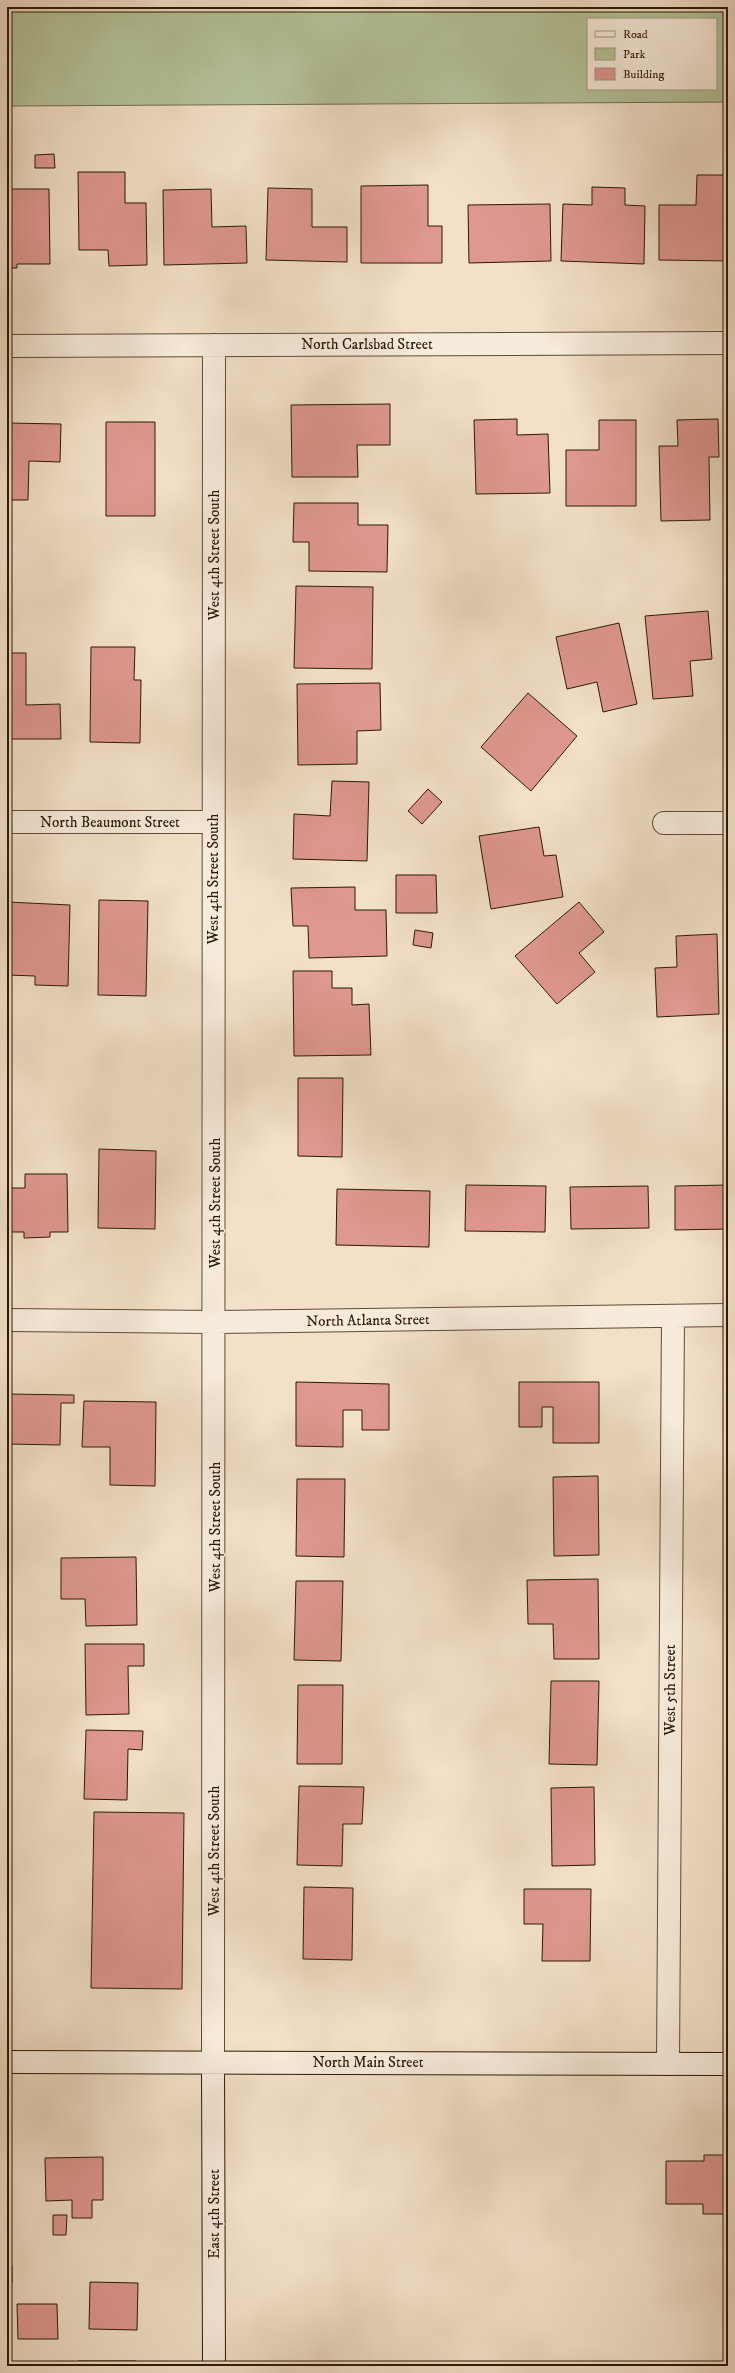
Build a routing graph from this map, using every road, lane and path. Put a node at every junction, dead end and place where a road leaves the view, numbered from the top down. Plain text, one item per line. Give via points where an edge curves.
1 (728, 343) edge
2 (214, 345) junction
3 (7, 346) edge
4 (7, 822) edge
5 (213, 822) junction
6 (664, 823) dead end
7 (728, 823) edge
8 (728, 1315) edge
9 (673, 1316) junction
10 (7, 1320) edge
11 (215, 1322) junction
12 (7, 2062) edge
13 (213, 2062) junction
14 (668, 2064) junction
15 (728, 2064) edge
16 (214, 2366) edge

1 - 2 street, North Carlsbad Street
2 - 3 street, North Carlsbad Street
2 - 5 street, West 4th Street South
4 - 5 street, North Beaumont Street
5 - 11 street, West 4th Street South
6 - 7 street
8 - 9 street, North Atlanta Street
9 - 11 street, North Atlanta Street
9 - 14 street, West 5th Street
10 - 11 street, North Atlanta Street
11 - 13 street, West 4th Street South
12 - 13 street, North Main Street
13 - 14 street, North Main Street
13 - 16 street, East 4th Street
14 - 15 street, North Main Street

